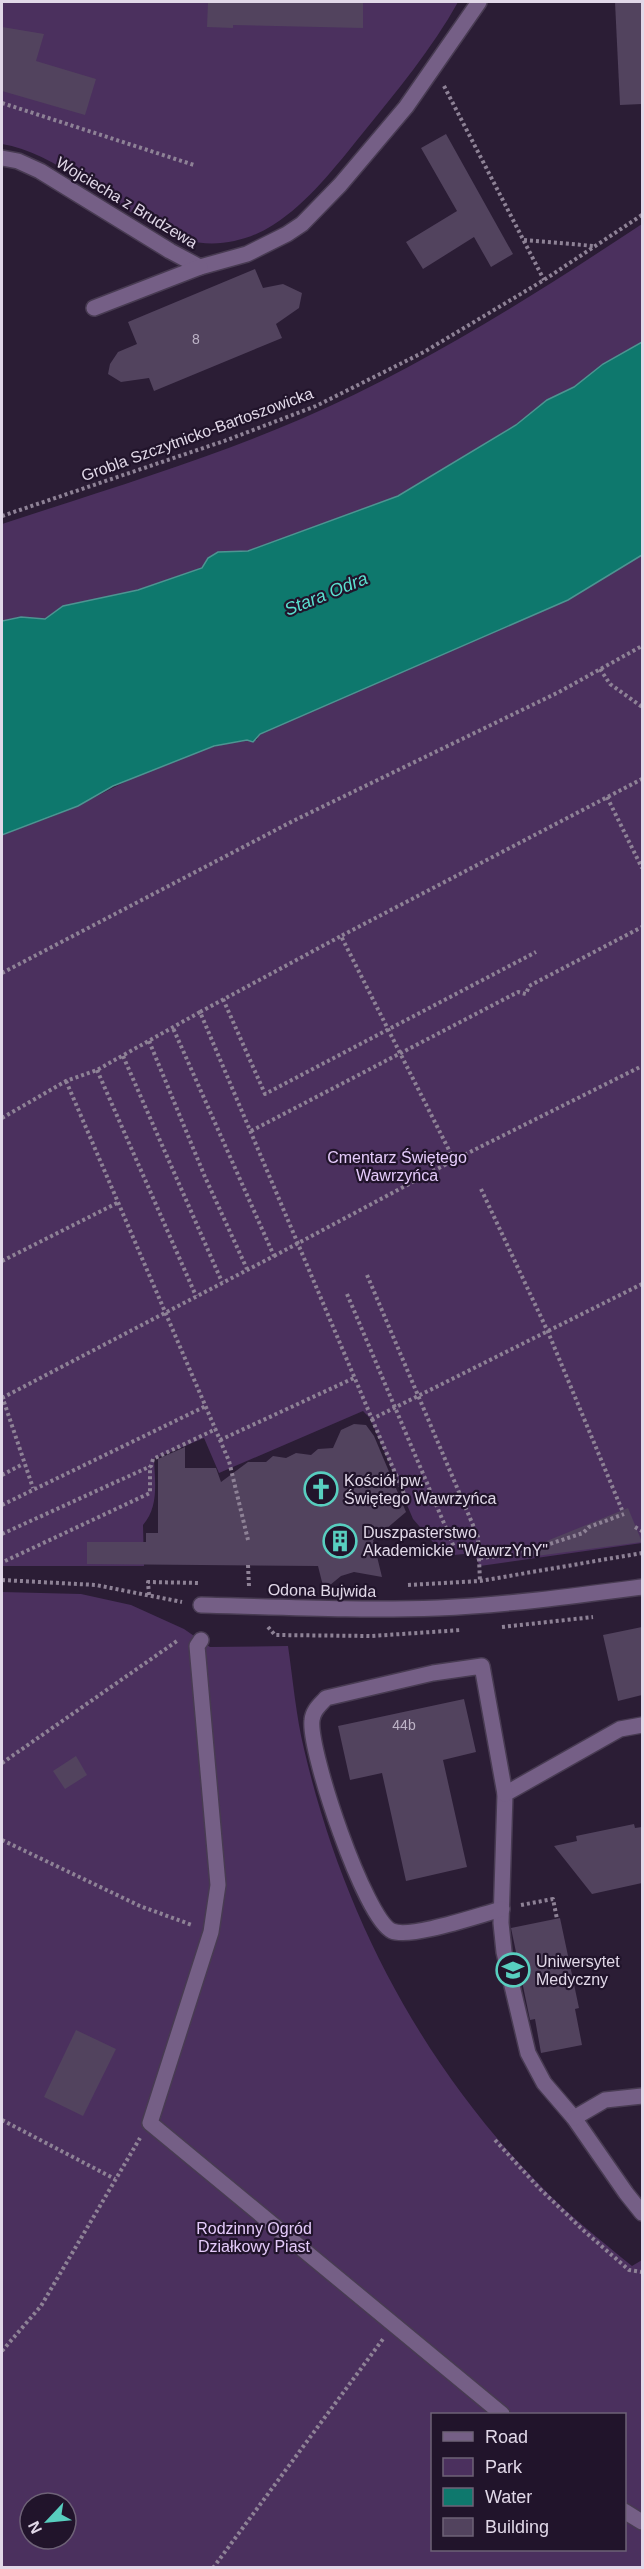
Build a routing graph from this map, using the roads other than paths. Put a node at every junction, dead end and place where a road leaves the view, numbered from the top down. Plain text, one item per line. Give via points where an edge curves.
1 (479, 2) edge
2 (2, 158) edge
3 (200, 267) junction
4 (94, 308) dead end
5 (642, 1587) edge
6 (201, 1605) road end
7 (199, 1643) road end
8 (642, 1725) edge
9 (505, 1794) junction
10 (502, 1909) junction
11 (642, 2096) edge
12 (574, 2118) junction
13 (642, 2213) edge
14 (500, 2413) edge
15 (626, 2512) edge
16 (642, 2522) edge

1 - 3 street, Wojciecha z Brudzewa via 387,132 302,224 247,254
2 - 3 street, Wojciecha z Brudzewa via 40,171
3 - 4 street
5 - 6 street, Odona Bujwida via 481,1605 335,1609
7 - 14 street via 218,1886 211,1932 150,2123
8 - 9 street via 620,1730
9 - 10 street
9 - 10 street via 482,1666 326,1698 314,1710 312,1738 347,1853 374,1912 390,1930 409,1934
10 - 12 street via 504,1952 528,2052 544,2083
11 - 12 street via 605,2100
12 - 13 street
15 - 16 street

